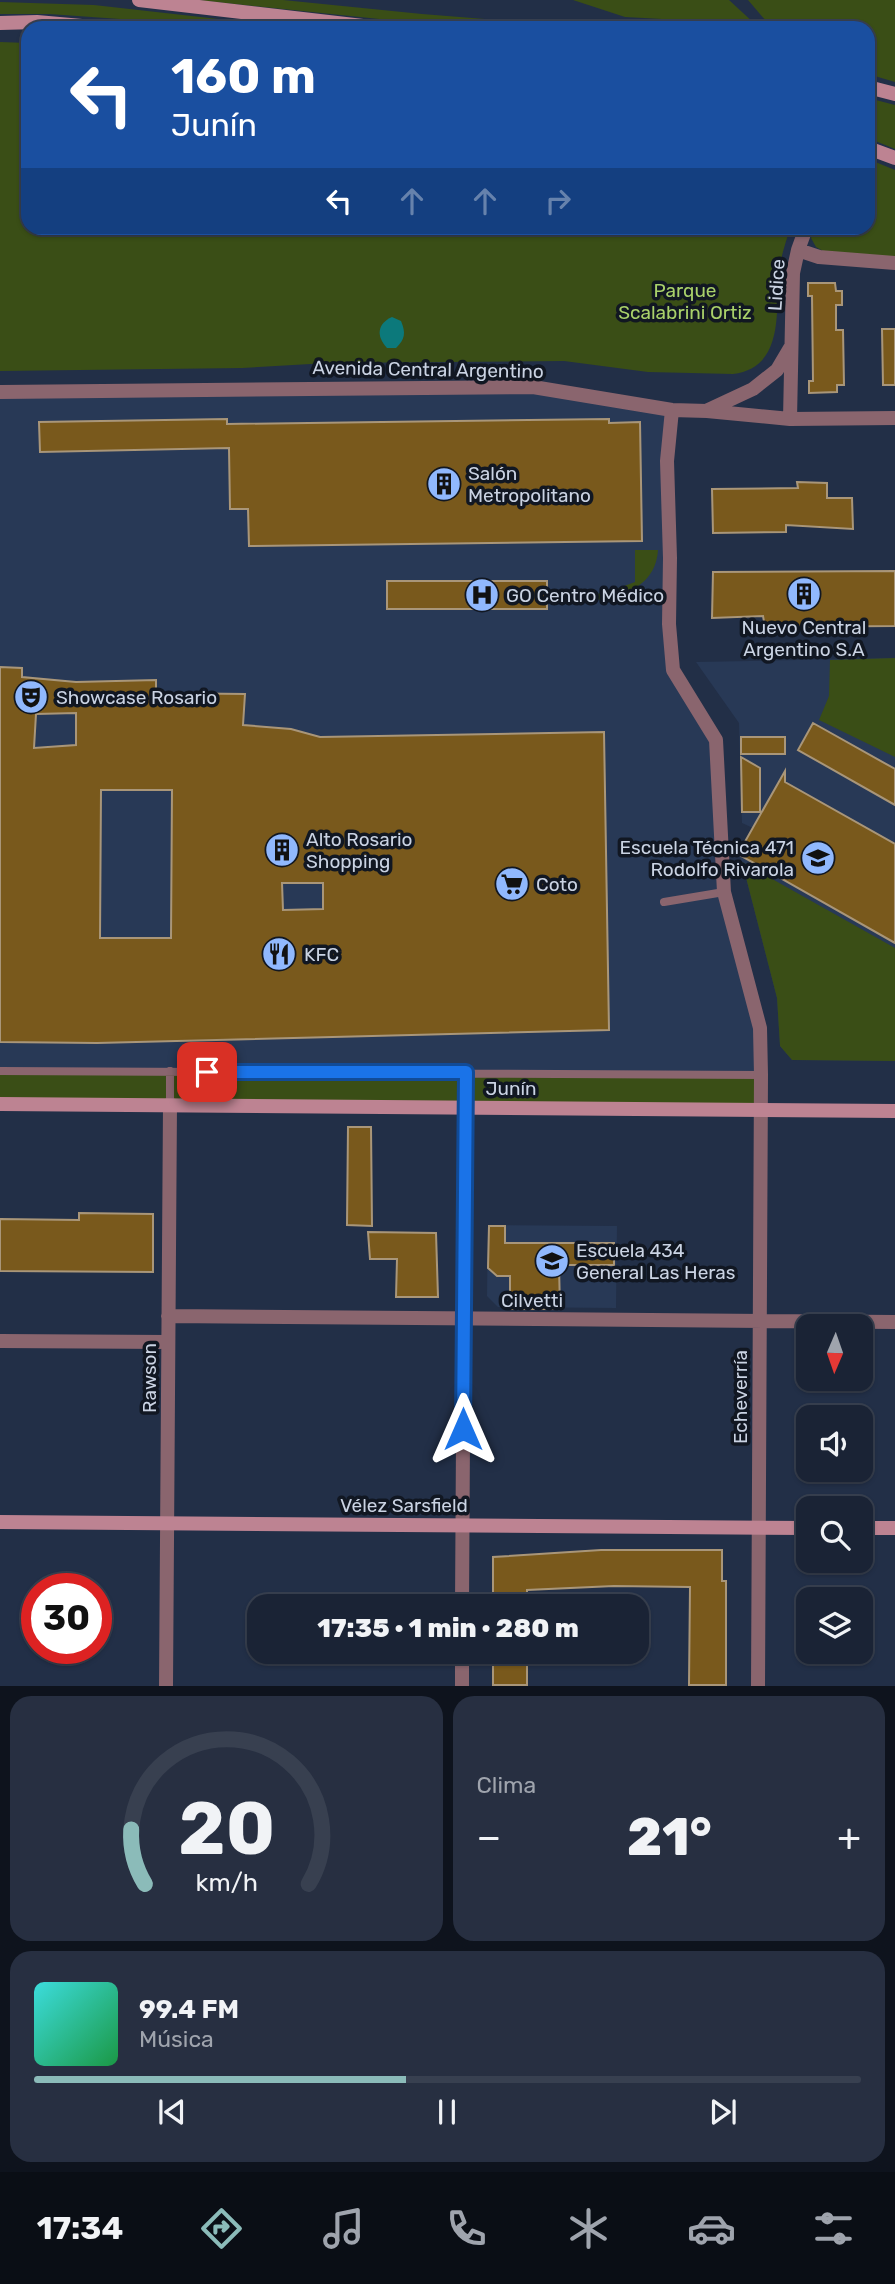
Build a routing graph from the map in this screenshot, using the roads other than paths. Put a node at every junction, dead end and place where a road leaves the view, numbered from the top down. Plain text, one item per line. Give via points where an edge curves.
1 (139, 0) edge
2 (320, 21) edge
3 (21, 22) edge
4 (0, 23) edge
5 (875, 89) edge
6 (895, 94) edge
7 (875, 151) edge
8 (895, 159) edge
9 (803, 235) edge
10 (798, 250) junction
11 (895, 263) edge
12 (790, 346) junction
13 (0, 392) edge
14 (672, 410) junction
15 (707, 411) junction
16 (895, 418) edge
17 (790, 419) junction
18 (724, 892) junction
19 (664, 902) dead end
20 (0, 1071) edge
21 (170, 1072) junction
22 (466, 1072) junction
23 (761, 1075) junction
24 (0, 1104) edge
25 (170, 1104) junction
26 (465, 1107) junction
27 (761, 1109) junction
28 (895, 1111) edge
29 (168, 1316) junction
30 (464, 1319) junction
31 (760, 1321) junction
32 (895, 1322) edge
33 (0, 1341) edge
34 (168, 1342) junction
35 (0, 1522) edge
36 (167, 1523) junction
37 (463, 1525) junction
38 (760, 1527) junction
39 (796, 1528) edge
40 (873, 1528) edge
41 (895, 1528) edge
42 (462, 1594) edge
43 (462, 1664) edge
44 (166, 1685) edge
45 (462, 1685) edge
46 (758, 1685) edge

1 - 2 main road
3 - 4 main road
5 - 6 main road
7 - 8 main road
9 - 10 street, Lidice
10 - 11 street via 819,257
10 - 12 street, Lidice
12 - 15 street via 777,370 752,389
12 - 17 street, Lidice
13 - 14 street, Avenida Central Argentino via 533,387
14 - 15 street, Avenida Central Argentino
14 - 18 street, Echeverría via 667,461 669,624 674,670 716,740
15 - 17 street, Avenida Central Argentino
16 - 17 street, Avenida Central Argentino
18 - 19 lane
18 - 23 street, Echeverría via 760,1028
20 - 21 lane, Junín
21 - 22 lane, Junín
21 - 25 lane, Rawson
22 - 23 lane, Junín
22 - 26 lane
23 - 27 street, Echeverría
24 - 25 main road, Junín
25 - 26 main road, Junín
25 - 29 street, Rawson
26 - 27 main road, Junín
26 - 30 street
27 - 28 main road, Junín
27 - 31 street, Echeverría
29 - 30 street, Cilvetti
29 - 34 street, Rawson
30 - 31 street, Cilvetti
30 - 37 street
31 - 32 street, Cilvetti
31 - 38 street, Echeverría
33 - 34 street
34 - 36 street, Rawson
35 - 36 main road, Vélez Sarsfield
36 - 37 main road, Vélez Sarsfield
36 - 44 street, Rawson
37 - 38 main road, Vélez Sarsfield
37 - 42 street
38 - 39 main road, Vélez Sarsfield
38 - 46 street, Echeverría
40 - 41 main road
43 - 45 street

